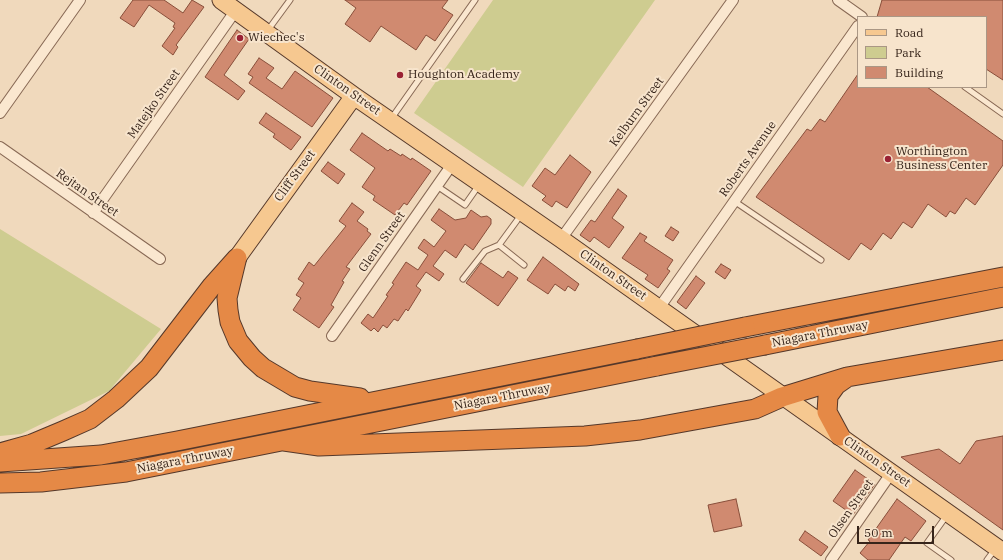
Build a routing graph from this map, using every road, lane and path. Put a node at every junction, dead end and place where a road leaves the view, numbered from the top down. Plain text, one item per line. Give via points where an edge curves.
1 (80, 0) edge
2 (221, 0) edge
3 (290, 0) edge
4 (474, 0) edge
5 (733, 0) edge
6 (838, 0) edge
7 (236, 10) junction
8 (861, 16) edge
9 (266, 32) junction
10 (856, 32) edge
11 (966, 88) edge
12 (354, 96) junction
13 (0, 113) edge
14 (1003, 114) edge
15 (390, 120) junction
16 (0, 147) edge
17 (453, 164) junction
18 (481, 183) junction
19 (437, 186) junction
20 (734, 201) junction
21 (523, 212) junction
22 (93, 213) junction
23 (561, 239) junction
24 (499, 245) junction
25 (237, 258) junction
26 (160, 260) dead end
27 (821, 260) dead end
28 (524, 264) dead end
29 (1003, 277) edge
30 (464, 279) dead end
31 (1003, 297) edge
32 (659, 308) junction
33 (332, 336) dead end
34 (1003, 350) edge
35 (847, 377) junction
36 (782, 397) junction
37 (379, 400) junction
38 (840, 436) junction
39 (284, 441) junction
40 (0, 453) edge
41 (0, 462) edge
42 (892, 472) junction
43 (0, 483) edge
44 (948, 513) junction
45 (996, 553) edge
46 (832, 560) edge
47 (951, 560) edge

1 - 13 street
2 - 7 main road, Clinton Street
3 - 9 lane
4 - 15 lane
5 - 23 street, Kelburn Street
6 - 8 street
7 - 9 main road, Clinton Street
7 - 22 street, Matejko Street
9 - 12 main road, Clinton Street
10 - 20 street, Roberts Avenue
11 - 14 lane
12 - 15 main road, Clinton Street
12 - 25 main road, Cliff Street
15 - 17 main road, Clinton Street
16 - 22 street, Rejtan Street
17 - 18 main road, Clinton Street
17 - 19 street, Glenn Street
18 - 19 lane via 465,206
18 - 21 main road, Clinton Street
19 - 33 street, Glenn Street
20 - 27 lane
20 - 32 street, Roberts Avenue
21 - 23 main road, Clinton Street
21 - 24 lane
22 - 26 street, Rejtan Street
23 - 32 main road, Clinton Street
24 - 28 lane
24 - 30 lane via 485,251
25 - 37 highway via 227,298 228,310 238,341 252,358 295,387
25 - 40 highway via 212,286 149,368 116,399 90,419 63,432
29 - 37 highway, Niagara Thruway, bridge
31 - 39 highway, Niagara Thruway, bridge
32 - 36 main road, Clinton Street
34 - 35 highway
35 - 36 highway
35 - 38 highway via 836,385 828,396 827,412
36 - 38 main road, Clinton Street
36 - 39 highway via 755,410 640,430 585,436 319,446
37 - 41 highway, Niagara Thruway via 100,455
38 - 42 main road, Clinton Street
39 - 43 highway, Niagara Thruway via 126,472 41,482
42 - 44 main road, Clinton Street
42 - 46 street, Olsen Street
44 - 45 main road, Clinton Street
44 - 47 lane via 927,543

